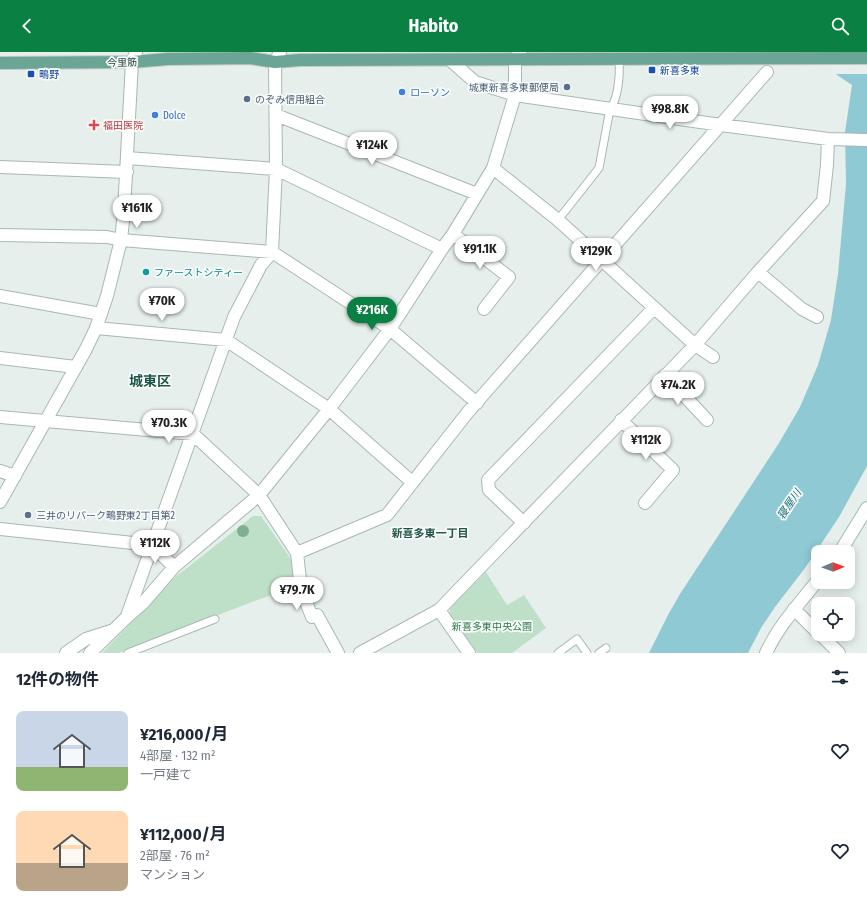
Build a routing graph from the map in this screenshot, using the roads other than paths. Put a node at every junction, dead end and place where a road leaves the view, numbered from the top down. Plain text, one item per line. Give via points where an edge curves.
1 (132, 55) edge
2 (518, 55) edge
3 (277, 57) edge
4 (619, 58) junction
5 (867, 58) edge
6 (450, 60) junction
7 (0, 63) edge
8 (767, 72) dead end
9 (515, 95) junction
10 (610, 109) junction
11 (276, 115) junction
12 (721, 125) junction
13 (828, 139) junction
14 (867, 140) edge
15 (127, 158) junction
16 (0, 167) edge
17 (493, 168) junction
18 (276, 169) junction
19 (127, 172) junction
20 (477, 194) junction
21 (558, 220) junction
22 (453, 234) junction
23 (0, 235) edge
24 (121, 240) junction
25 (442, 249) junction
26 (272, 252) junction
27 (601, 260) junction
28 (758, 272) junction
29 (0, 296) edge
30 (654, 308) junction
31 (484, 309) dead end
32 (101, 314) junction
33 (817, 317) dead end
34 (96, 328) junction
35 (390, 329) junction
36 (226, 340) junction
37 (695, 345) junction
38 (713, 357) dead end
39 (0, 358) edge
40 (76, 367) junction
41 (665, 375) junction
42 (477, 403) junction
43 (329, 409) junction
44 (0, 417) edge
45 (621, 420) junction
46 (707, 420) dead end
47 (46, 421) junction
48 (193, 434) junction
49 (0, 471) edge
50 (15, 476) junction
51 (412, 482) junction
52 (258, 495) junction
53 (0, 502) edge
54 (646, 503) dead end
55 (867, 508) edge
56 (524, 523) junction
57 (0, 529) edge
58 (152, 545) junction
59 (844, 545) edge
60 (297, 553) junction
61 (174, 567) junction
62 (811, 588) edge
63 (794, 609) junction
64 (438, 610) junction
65 (127, 617) junction
66 (215, 619) dead end
67 (811, 625) edge
68 (114, 630) junction
69 (827, 641) edge
70 (606, 648) dead end
71 (66, 653) edge
72 (90, 653) edge
73 (128, 653) edge
74 (338, 653) edge
75 (360, 653) edge
76 (469, 653) edge
77 (558, 653) edge
78 (587, 653) edge
79 (599, 653) edge
80 (766, 653) edge
81 (839, 653) edge

1 - 3 main road, 今里筋 via 168,59
1 - 7 main road, 今里筋
1 - 15 street
2 - 4 main road, 今里筋
2 - 6 main road, 今里筋
2 - 9 street
3 - 6 main road, 今里筋 via 300,60
3 - 11 street
4 - 5 main road, 今里筋
4 - 10 lane via 620,73 614,104
6 - 9 street via 475,82
8 - 12 street
9 - 10 street
9 - 17 street
10 - 12 street
10 - 21 lane via 599,168
11 - 18 street
11 - 20 street
12 - 13 street
12 - 27 street
13 - 14 street
13 - 28 street via 823,201
15 - 18 street
15 - 19 street
16 - 19 street
17 - 20 street
17 - 21 street
18 - 25 street
18 - 26 street
19 - 24 street
20 - 22 street
21 - 27 street
22 - 25 street
22 - 31 street via 509,277
23 - 24 street via 106,237
24 - 26 street
24 - 32 street
25 - 35 street
26 - 35 street
26 - 36 street via 261,266 234,317
27 - 30 street
27 - 42 street
28 - 33 street via 802,309
28 - 37 street
29 - 32 street
30 - 37 street
30 - 56 street via 488,480 489,490
32 - 34 street
34 - 36 street
34 - 40 street
35 - 42 street
35 - 43 street
36 - 43 street
36 - 48 street
37 - 38 street
37 - 41 street
39 - 40 street
40 - 47 street
41 - 45 street
41 - 46 street
42 - 51 street
43 - 51 street
43 - 52 street
44 - 47 street
45 - 54 street via 673,470
45 - 56 street
47 - 48 street
47 - 50 street
48 - 52 street
48 - 58 street
49 - 50 street
50 - 53 street
51 - 60 street via 387,515
52 - 60 street
52 - 61 street
55 - 59 street
56 - 64 street
57 - 58 street
58 - 61 street
58 - 65 street
60 - 74 street via 301,589 312,617 317,615
61 - 65 street via 143,604
62 - 63 street
63 - 67 street
63 - 80 street
64 - 75 street
64 - 76 street
65 - 68 street
66 - 73 lane
68 - 71 street via 86,639
68 - 72 street
69 - 81 street
70 - 79 lane
77 - 78 lane via 577,639

